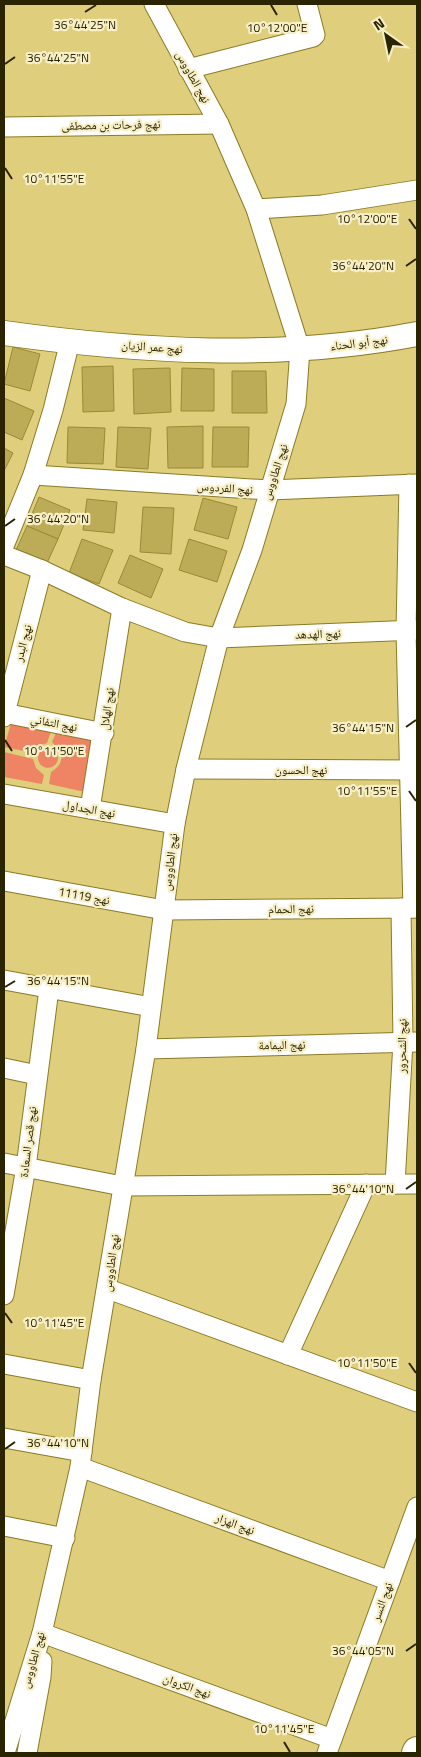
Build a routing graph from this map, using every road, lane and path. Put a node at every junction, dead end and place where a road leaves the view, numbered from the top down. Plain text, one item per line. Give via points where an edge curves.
1 (154, 4) edge
2 (306, 4) edge
3 (188, 69) junction
4 (219, 124) junction
5 (4, 127) edge
6 (417, 190) edge
7 (256, 209) junction
8 (4, 333) edge
9 (417, 334) edge
10 (70, 341) junction
11 (300, 348) junction
12 (33, 475) junction
13 (413, 484) edge
14 (268, 490) junction
15 (4, 546) edge
16 (4, 555) edge
17 (42, 570) junction
18 (122, 608) junction
19 (412, 631) edge
20 (219, 638) junction
21 (4, 714) edge
22 (104, 733) junction
23 (186, 769) junction
24 (413, 770) edge
25 (4, 794) edge
26 (90, 809) junction
27 (175, 824) junction
28 (4, 881) edge
29 (410, 908) edge
30 (164, 910) junction
31 (4, 980) edge
32 (50, 989) junction
33 (152, 1007) junction
34 (410, 1042) edge
35 (146, 1049) junction
36 (4, 1068) edge
37 (37, 1075) junction
38 (4, 1163) edge
39 (26, 1167) junction
40 (366, 1184) junction
41 (395, 1184) junction
42 (417, 1184) edge
43 (122, 1186) junction
44 (108, 1289) junction
45 (4, 1295) edge
46 (288, 1354) junction
47 (4, 1364) edge
48 (91, 1380) junction
49 (417, 1402) edge
50 (4, 1438) edge
51 (81, 1460) junction
52 (417, 1507) edge
53 (4, 1526) edge
54 (65, 1538) junction
55 (390, 1580) junction
56 (41, 1637) junction
57 (330, 1746) edge
58 (5, 1753) edge
59 (26, 1753) edge

1 - 3 street, نهج الطاووس
2 - 3 street via 315,35 309,39
3 - 4 street, نهج الطاووس
4 - 5 street, نهج فرحات بن مصطفى
4 - 7 street, نهج الطاووس
6 - 7 street via 322,205
7 - 11 street, نهج الطاووس
8 - 10 street, نهج عمر الزيان
9 - 11 street, نهج أبو الحناء via 365,344
10 - 11 street, نهج عمر الزيان via 177,349
10 - 12 street
11 - 14 street, نهج الطاووس via 296,404
12 - 14 street, نهج الفردوس
12 - 15 street
13 - 14 street, نهج الفردوس
13 - 19 street, نهج الشحرور
14 - 20 street, نهج الطاووس via 252,550
16 - 17 street, نهج الهدهد
17 - 18 street, نهج الهدهد
17 - 21 street, نهج البدر
18 - 20 street, نهج الهدهد via 185,632
18 - 22 street, نهج الهلال
19 - 20 street, نهج الهدهد
19 - 24 street, نهج الشحرور
20 - 23 street, نهج الطاووس
21 - 22 street, نهج التفاني
22 - 26 street, نهج الهلال
23 - 24 street, نهج الحسون
23 - 27 street, نهج الطاووس
24 - 29 street, نهج الشحرور
25 - 26 street, نهج الجداول
26 - 27 street, نهج الجداول
27 - 30 street, نهج الطاووس
28 - 30 street, نهج 11119
29 - 30 street, نهج الحمام
29 - 34 street, نهج الشحرور
30 - 33 street, نهج الطاووس
31 - 32 street
32 - 33 street
32 - 37 street, نهج قصر السعادة
33 - 35 street, نهج الطاووس
34 - 35 street, نهج اليمامة
34 - 41 street, نهج الشحرور
35 - 43 street, نهج الطاووس
36 - 37 street
37 - 39 street, نهج قصر السعادة
38 - 39 street
39 - 43 street
39 - 45 street, نهج قصر السعادة
40 - 41 street
40 - 43 street
40 - 46 street
41 - 42 street
43 - 44 street, نهج الطاووس
44 - 46 street
44 - 48 street, نهج الطاووس
46 - 49 street
47 - 48 street
48 - 51 street, نهج الطاووس
50 - 51 street, نهج الهزار
51 - 54 street, نهج الطاووس
51 - 55 street, نهج الهزار
52 - 55 street, نهج النسر
53 - 54 street
54 - 56 street, نهج الطاووس
55 - 57 street, نهج النسر
56 - 57 street, نهج الكروان
56 - 58 street, نهج الطاووس
56 - 59 street via 41,1677

